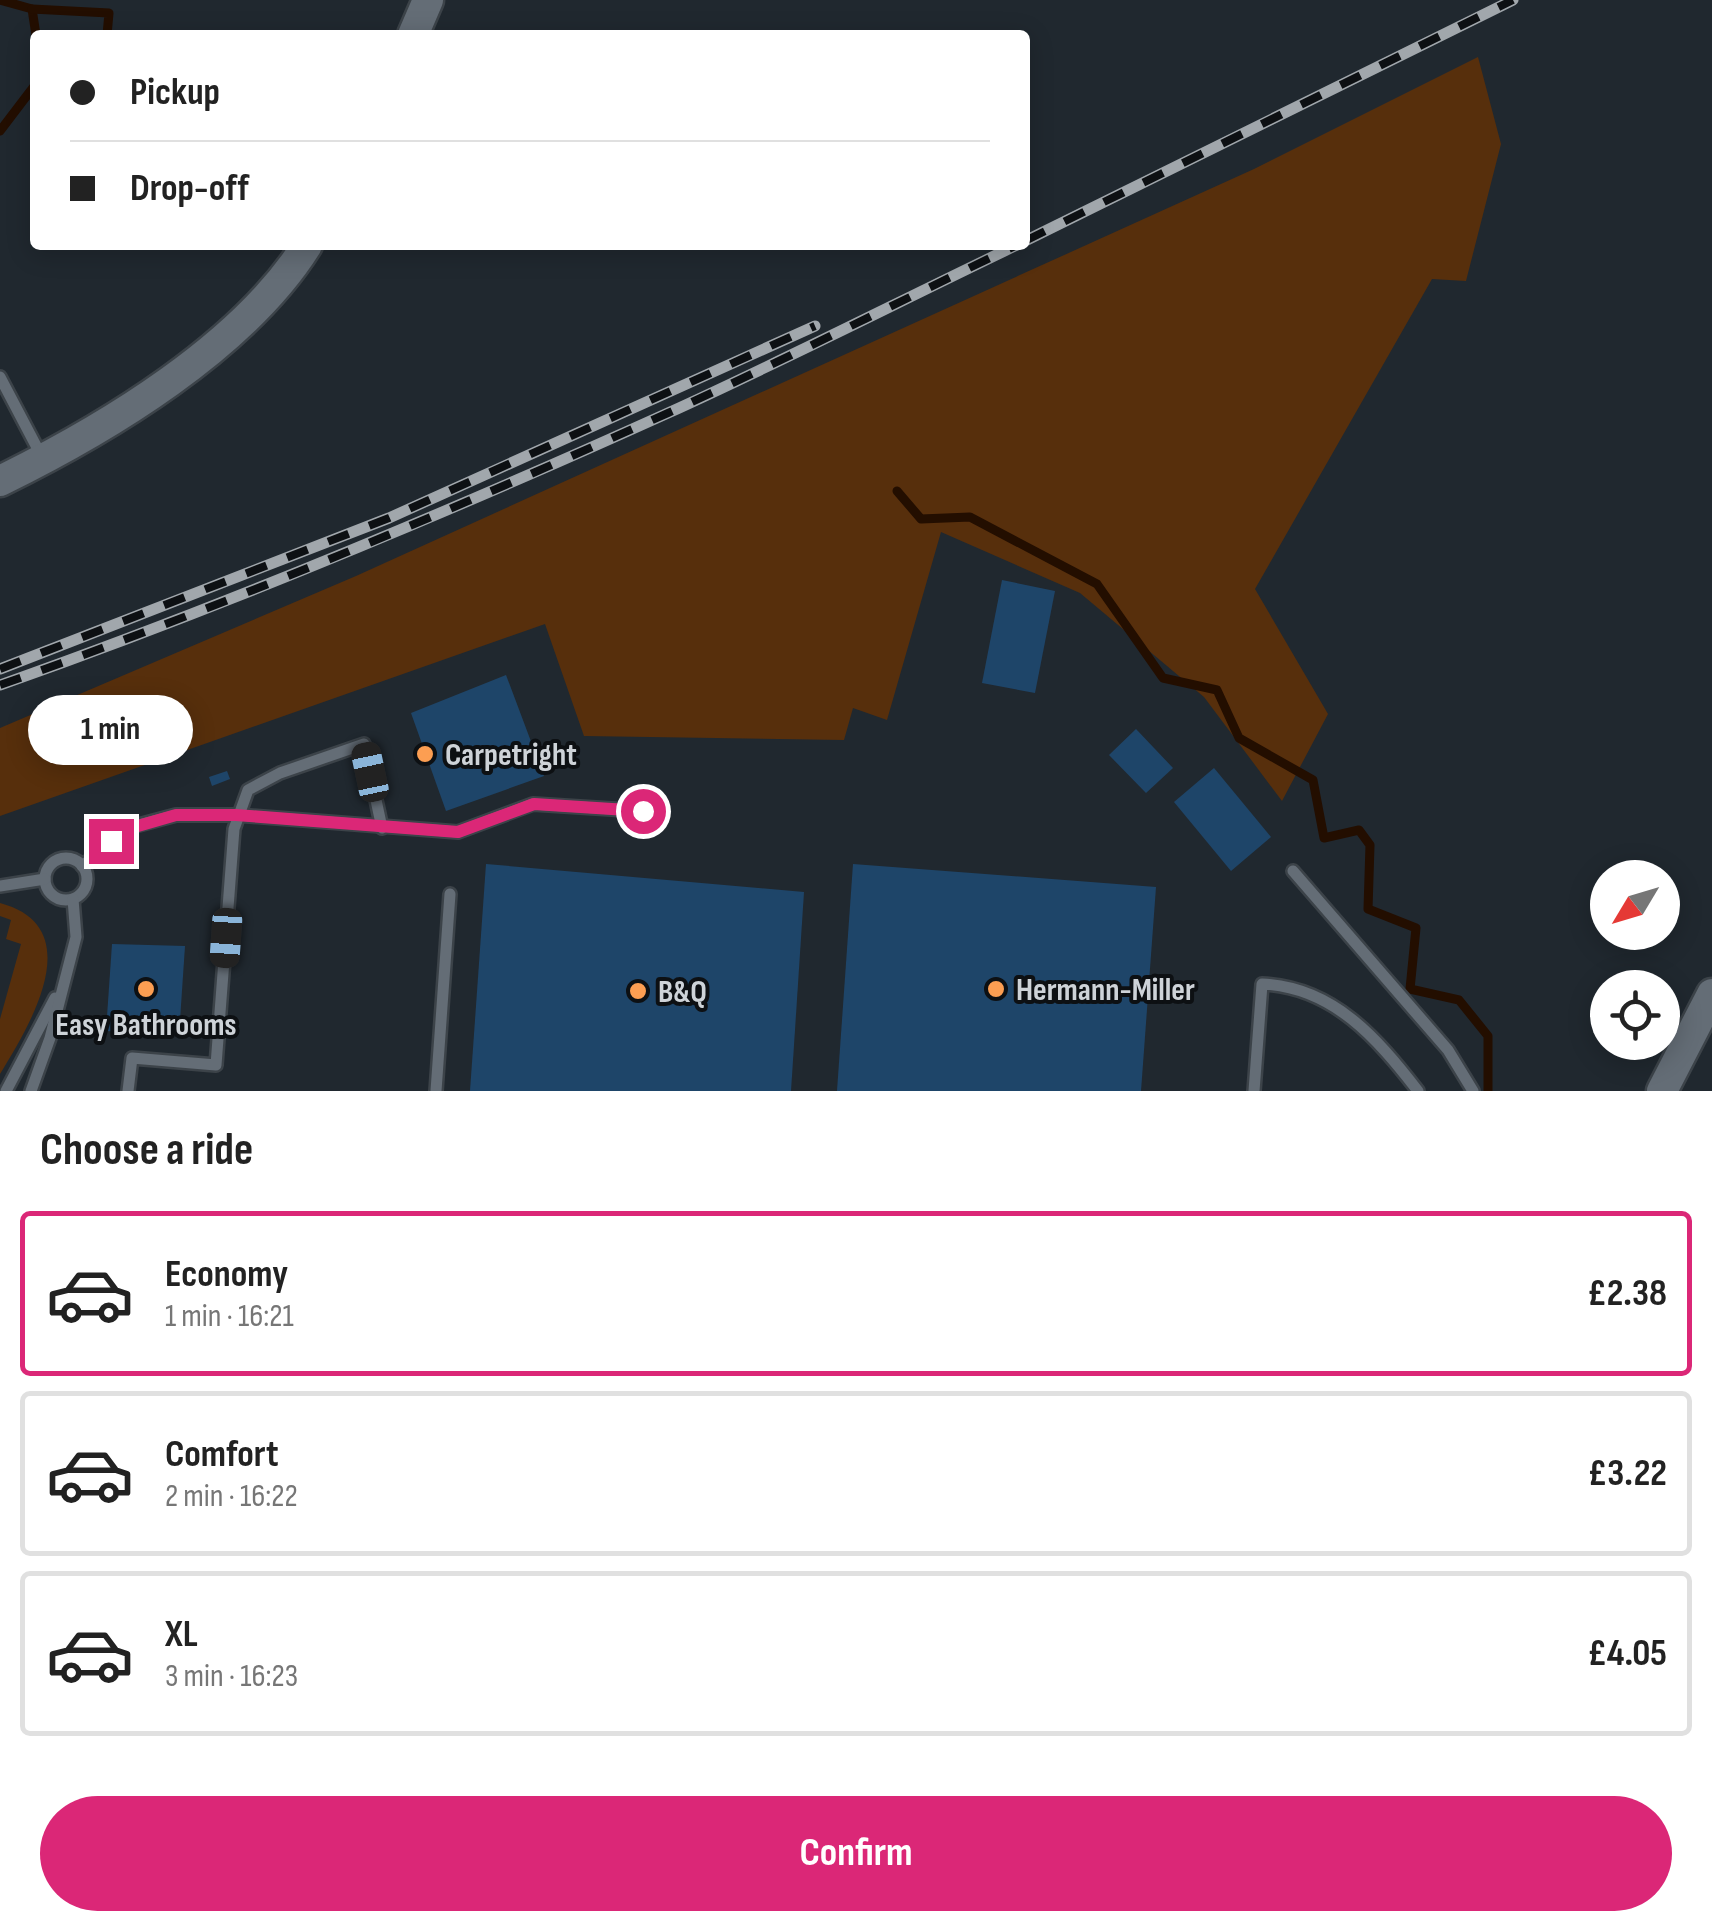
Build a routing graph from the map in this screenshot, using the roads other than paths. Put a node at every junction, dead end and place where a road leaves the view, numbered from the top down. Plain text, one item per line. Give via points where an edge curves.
1 (302, 250) edge
2 (0, 377) edge
3 (42, 459) junction
4 (0, 481) edge
5 (643, 811) dead end
6 (236, 815) junction
7 (382, 828) junction
8 (82, 866) junction
9 (1294, 871) dead end
10 (45, 879) junction
11 (0, 886) edge
12 (450, 894) dead end
13 (73, 900) junction
14 (67, 972) junction
15 (1712, 994) edge
16 (6, 1091) edge
17 (31, 1091) edge
18 (41, 1091) edge
19 (128, 1091) edge
20 (436, 1091) edge
21 (1254, 1091) edge
22 (1418, 1091) edge
23 (1473, 1091) edge
24 (1662, 1091) edge

1 - 3 main road via 271,292 209,350
2 - 3 lane
3 - 4 main road
5 - 7 lane via 534,804 458,832
6 - 7 lane
6 - 7 lane via 260,782 364,744
6 - 8 lane via 150,821 116,836
6 - 19 lane via 216,1064 132,1058
8 - 10 lane via 60,859
8 - 13 lane via 85,888
9 - 23 lane via 1448,1050
10 - 11 lane
10 - 13 lane via 54,897
12 - 20 lane
13 - 14 lane via 76,934
14 - 16 lane
14 - 17 lane
14 - 18 lane
15 - 24 main road
21 - 22 lane via 1262,984 1312,992 1346,1012

